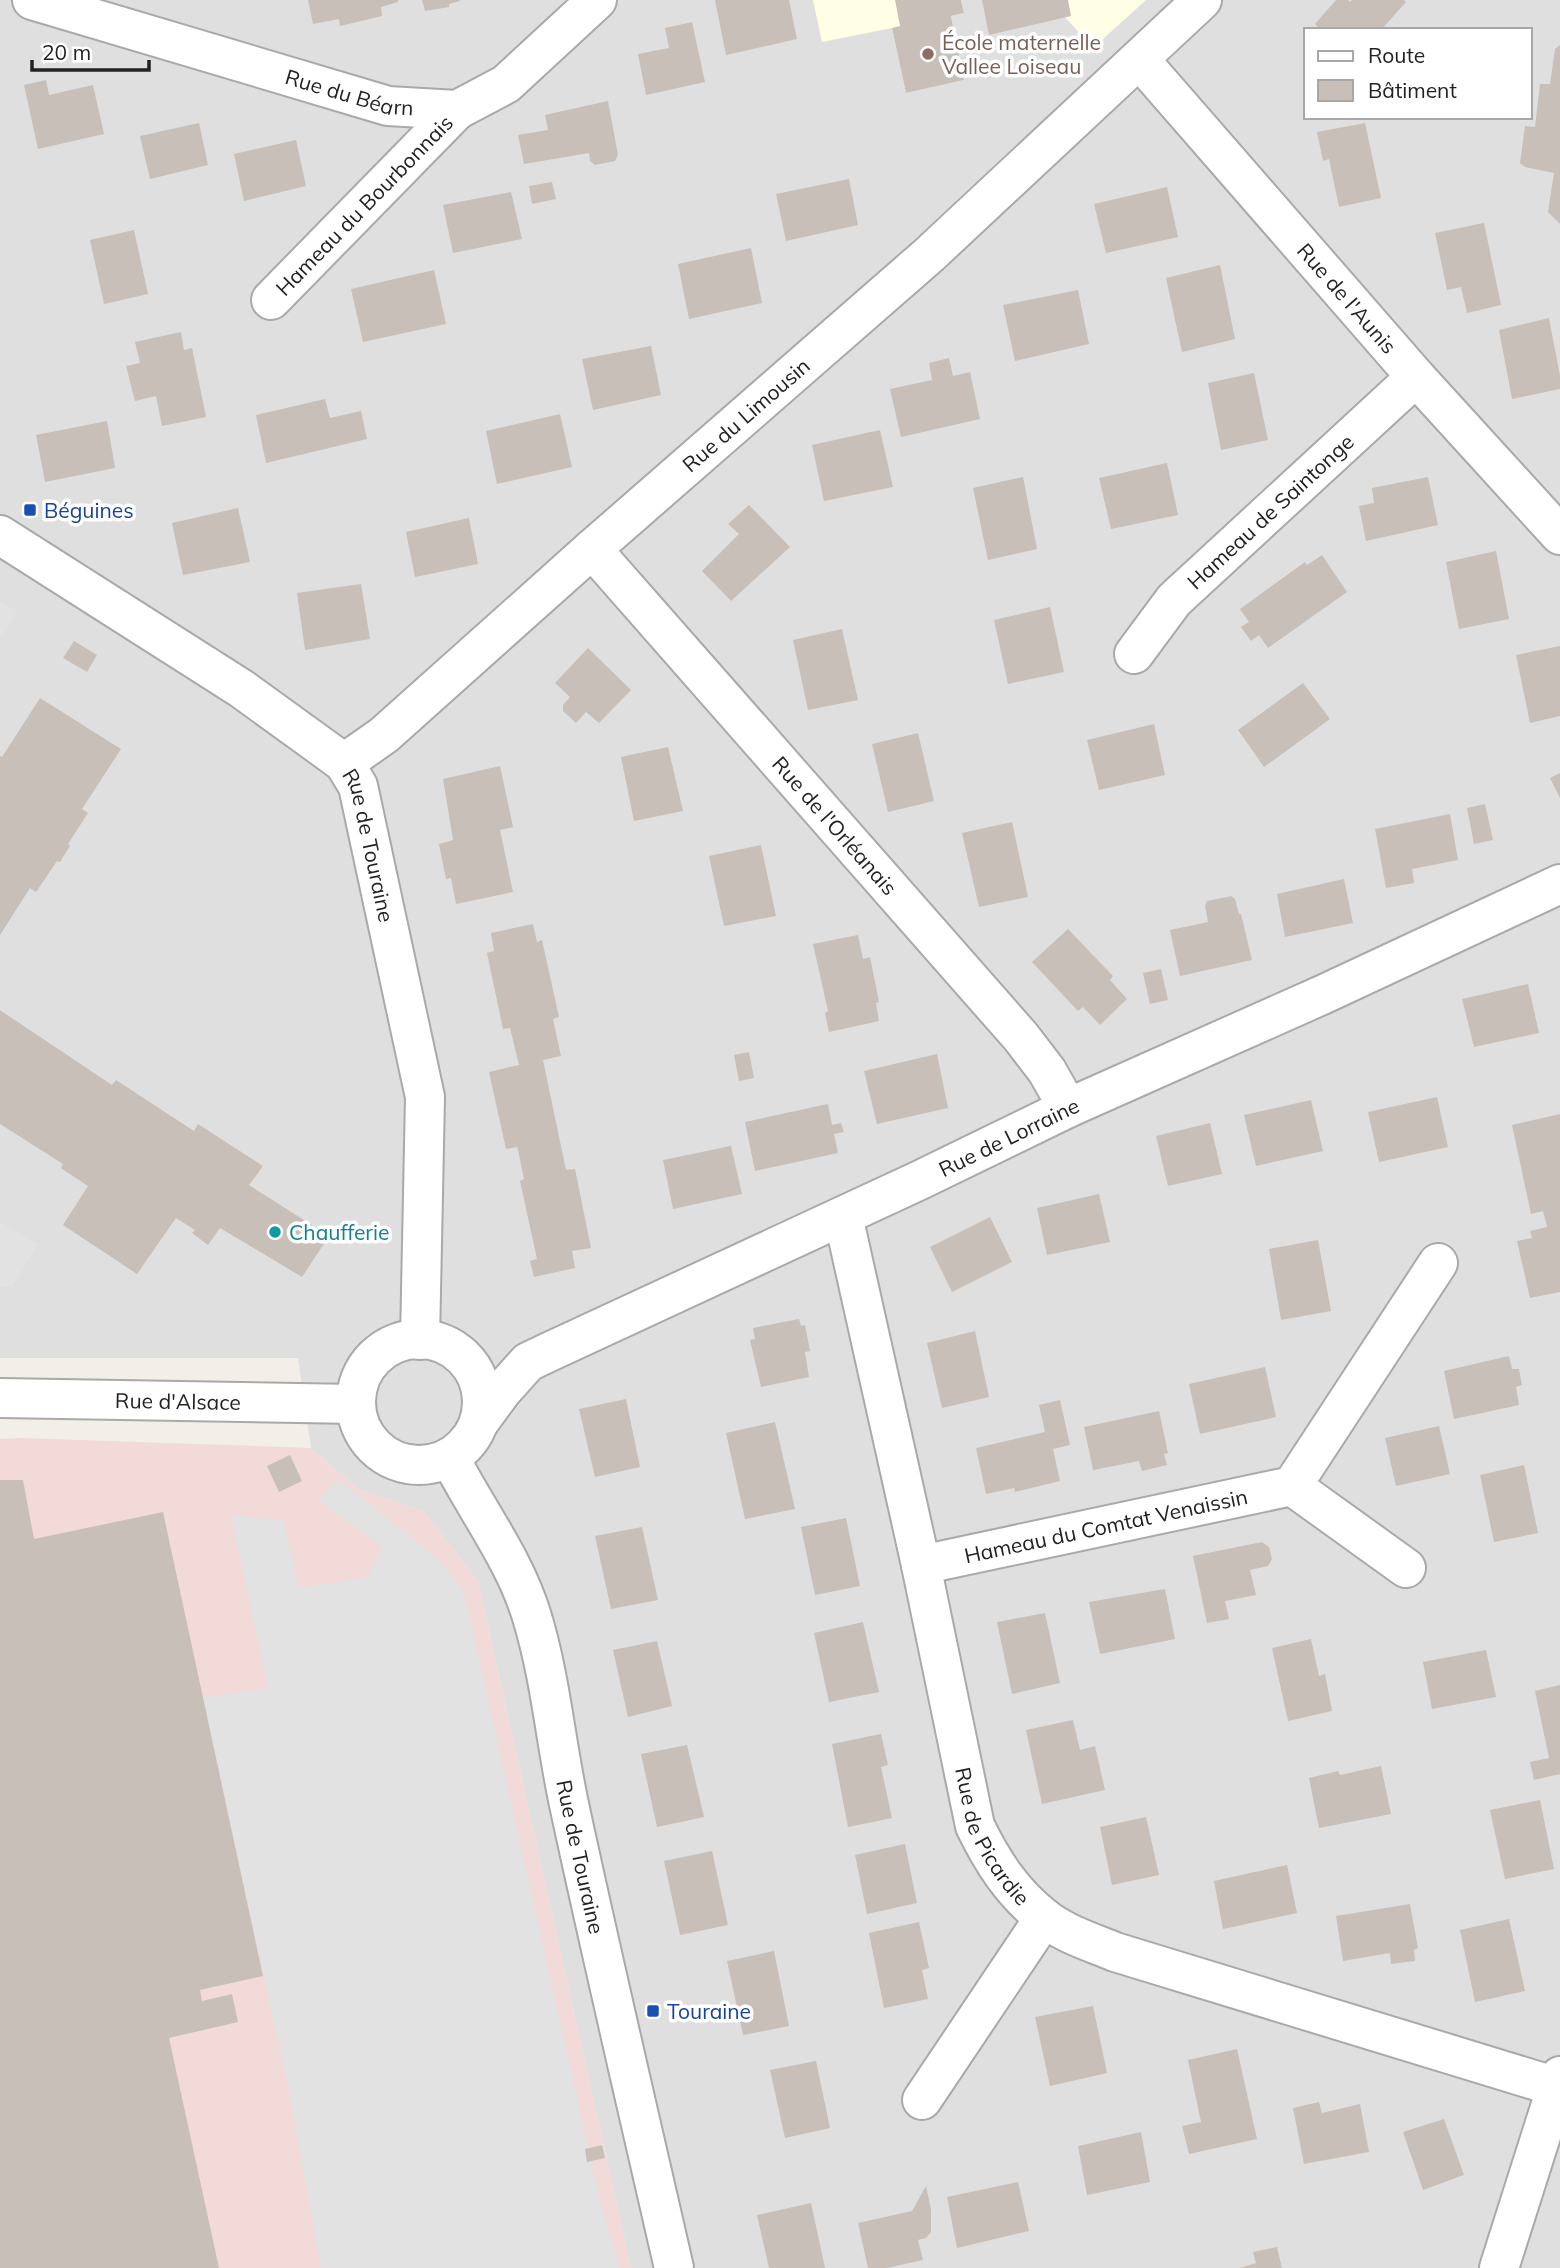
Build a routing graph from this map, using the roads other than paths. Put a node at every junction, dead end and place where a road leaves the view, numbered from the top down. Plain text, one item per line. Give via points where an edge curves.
1 (32, 0) edge
2 (597, 0) edge
3 (1202, 0) edge
4 (86, 8) edge
5 (1139, 59) junction
6 (457, 110) junction
7 (271, 300) dead end
8 (1416, 377) junction
9 (0, 535) edge
10 (1560, 535) edge
11 (592, 549) junction
12 (1134, 653) dead end
13 (344, 763) junction
14 (1560, 884) edge
15 (1068, 1108) junction
16 (843, 1216) junction
17 (1438, 1263) dead end
18 (435, 1344) junction
19 (528, 1362) junction
20 (0, 1398) edge
21 (356, 1404) junction
22 (480, 1421) junction
23 (450, 1458) junction
24 (1292, 1486) junction
25 (921, 1565) junction
26 (1406, 1568) dead end
27 (1044, 1918) junction
28 (1558, 2081) edge
29 (922, 2100) dead end
30 (674, 2268) edge
31 (1499, 2268) edge

1 - 4 street, Rue du Béarn
2 - 6 street via 506,84
3 - 5 street, Rue du Limousin
4 - 6 street, Rue du Béarn via 388,106
5 - 8 street, Rue de l'Aunis
5 - 11 street, Rue du Limousin via 929,255
6 - 7 street, Hameau du Bourbonnais
8 - 10 street, Rue de l'Aunis
8 - 12 street, Hameau de Saintonge via 1174,600
9 - 13 street, Rue de Touraine via 242,689
11 - 13 street, Rue du Limousin via 384,736
11 - 15 street, Rue de l'Orléanais via 1021,1037
13 - 18 street, Rue de Touraine via 358,786 425,1097
14 - 15 street, Rue de Lorraine
15 - 16 street, Rue de Lorraine
16 - 19 street, Rue de Lorraine
16 - 25 street, Rue de Picardie
17 - 24 street
18 - 19 street
18 - 21 street via 409,1340 389,1346 362,1376
18 - 22 street via 467,1361 479,1379
19 - 22 street, Rue de Lorraine
20 - 21 street, Rue d'Alsace
21 - 23 street via 365,1434 378,1450 395,1460 415,1465
22 - 23 street via 470,1440
23 - 30 street, Rue de Touraine via 489,1524 532,1616 563,1777
24 - 25 street, Hameau du Comtat Venaissin
24 - 26 street
25 - 27 street, Rue de Picardie via 975,1826 993,1863
27 - 28 street, Rue de Picardie via 1115,1951
27 - 29 street
28 - 31 street

